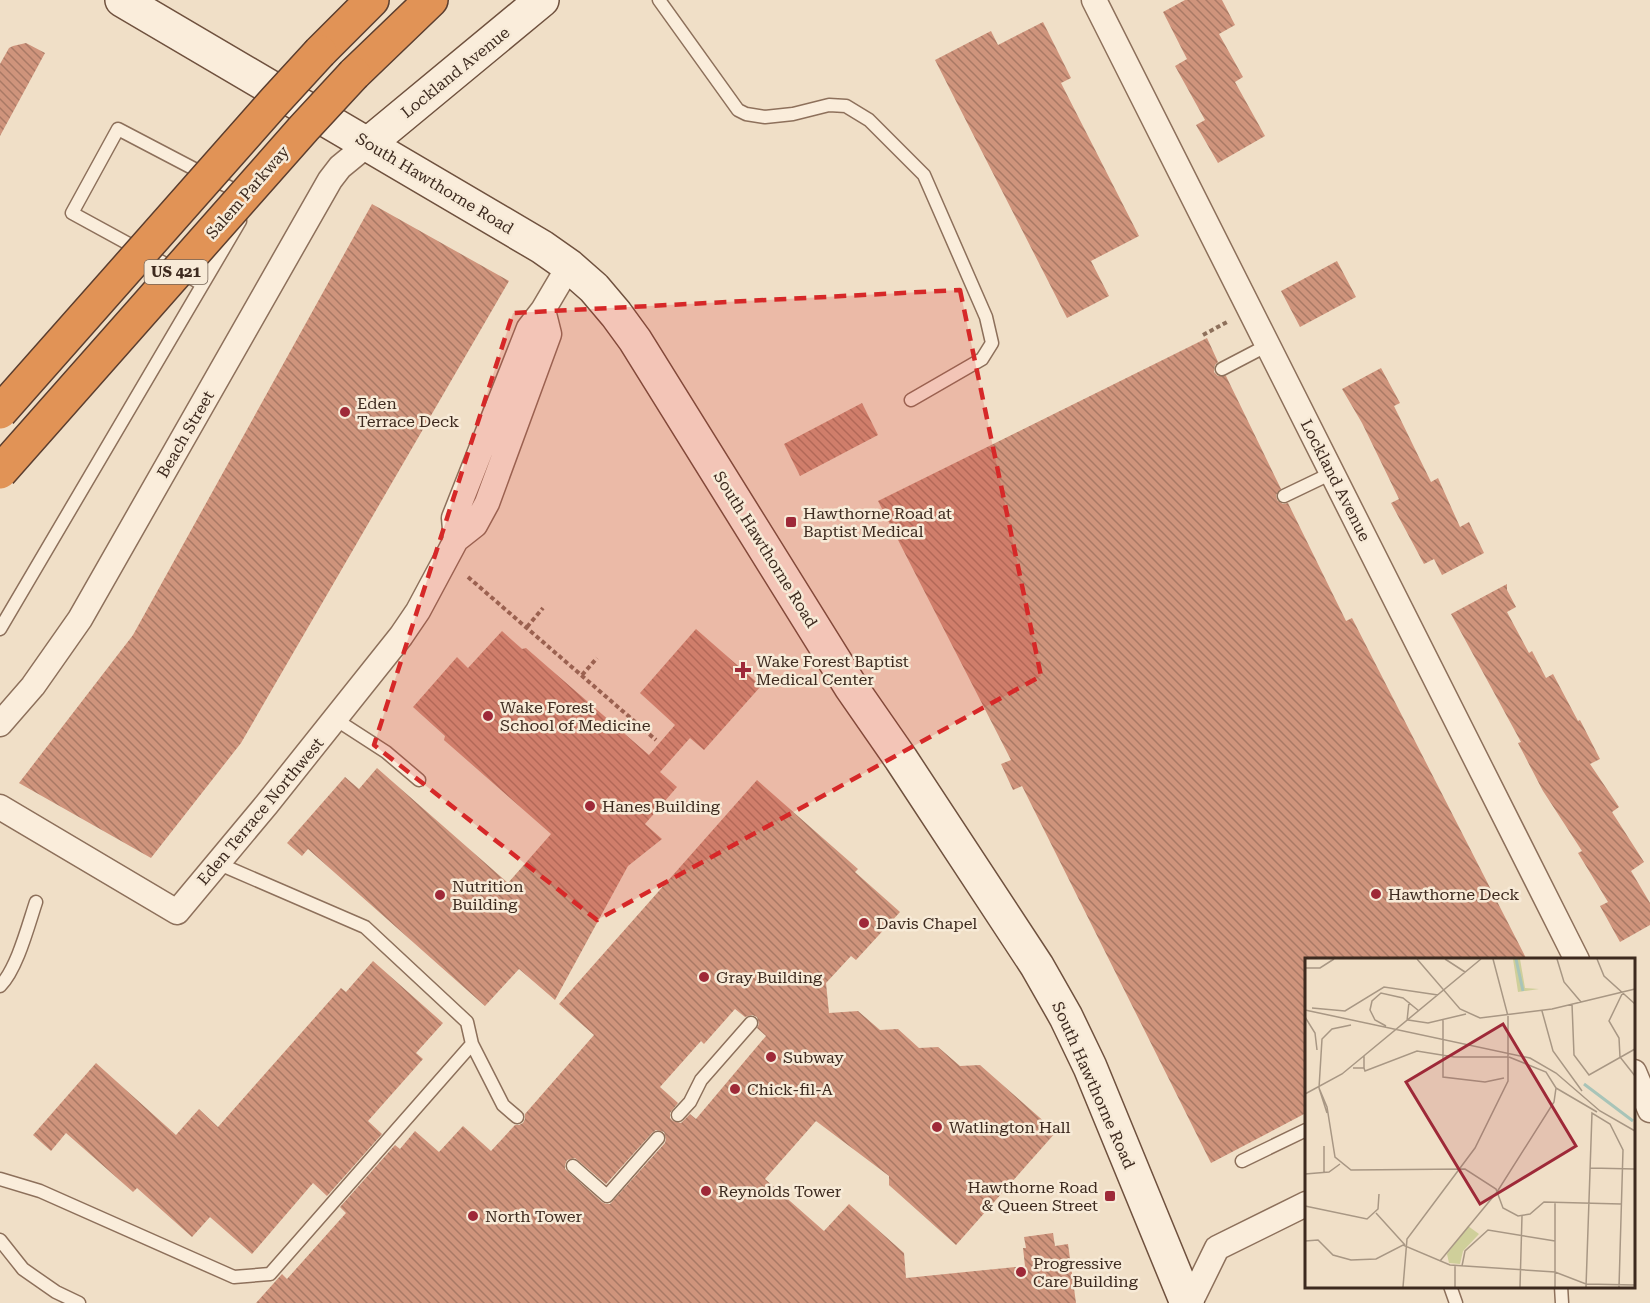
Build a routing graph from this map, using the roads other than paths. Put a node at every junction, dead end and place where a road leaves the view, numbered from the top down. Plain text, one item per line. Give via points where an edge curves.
1 (122, 0) edge
2 (372, 0) edge
3 (430, 0) edge
4 (542, 0) edge
5 (659, 0) edge
6 (1094, 0) edge
7 (368, 144) junction
8 (569, 266) junction
9 (202, 284) junction
10 (1268, 345) junction
11 (1222, 369) dead end
12 (911, 400) dead end
13 (0, 412) edge
14 (0, 472) edge
15 (1332, 473) junction
16 (1284, 496) dead end
17 (0, 629) edge
18 (335, 719) junction
19 (0, 724) edge
20 (419, 780) dead end
21 (0, 807) edge
22 (217, 863) junction
23 (36, 902) dead end
24 (1576, 958) edge
25 (0, 986) edge
26 (751, 1023) dead end
27 (472, 1044) junction
28 (1635, 1066) edge
29 (1650, 1069) edge
30 (1635, 1074) edge
31 (1650, 1110) edge
32 (678, 1115) dead end
33 (517, 1117) dead end
34 (1305, 1130) edge
35 (658, 1138) dead end
36 (1242, 1161) dead end
37 (573, 1166) dead end
38 (0, 1179) edge
39 (1305, 1204) edge
40 (0, 1240) edge
41 (1450, 1288) edge
42 (1561, 1288) edge
43 (79, 1303) edge
44 (1188, 1303) edge
45 (1456, 1303) edge
46 (1562, 1303) edge

1 - 7 main road, South Hawthorne Road
2 - 13 highway, US 421, bridge via 267,110
3 - 14 highway, Salem Parkway / US 421, bridge via 304,128
4 - 7 main road, Lockland Avenue
5 - 12 lane via 738,110 765,117 829,105 846,106 869,120 924,175 986,317 992,343 982,359
6 - 10 street, Lockland Avenue
7 - 8 main road, South Hawthorne Road
7 - 19 street, Beach Street via 330,180 80,619 33,686
8 - 18 street, Eden Terrace Northwest via 543,310 549,334 487,503 475,525 456,540 407,628
8 - 44 main road, South Hawthorne Road via 594,288 635,340 851,687 1037,966 1090,1068
9 - 9 lane via 252,200 118,129 72,213
9 - 17 lane
10 - 11 lane
10 - 15 street, Lockland Avenue
15 - 16 lane
15 - 24 street, Lockland Avenue
18 - 20 lane via 386,752
18 - 22 street, Eden Terrace Northwest
21 - 22 street, Eden Terrace Northwest via 177,912
22 - 27 lane via 365,927 467,1022
23 - 25 lane via 15,961
26 - 32 lane via 701,1080
27 - 33 lane via 503,1105
27 - 38 lane via 270,1274 234,1277 40,1191
28 - 29 street
30 - 31 street
34 - 36 lane
35 - 37 lane via 607,1196
39 - 44 street via 1217,1248
40 - 43 lane via 23,1269
41 - 45 lane
42 - 46 lane

